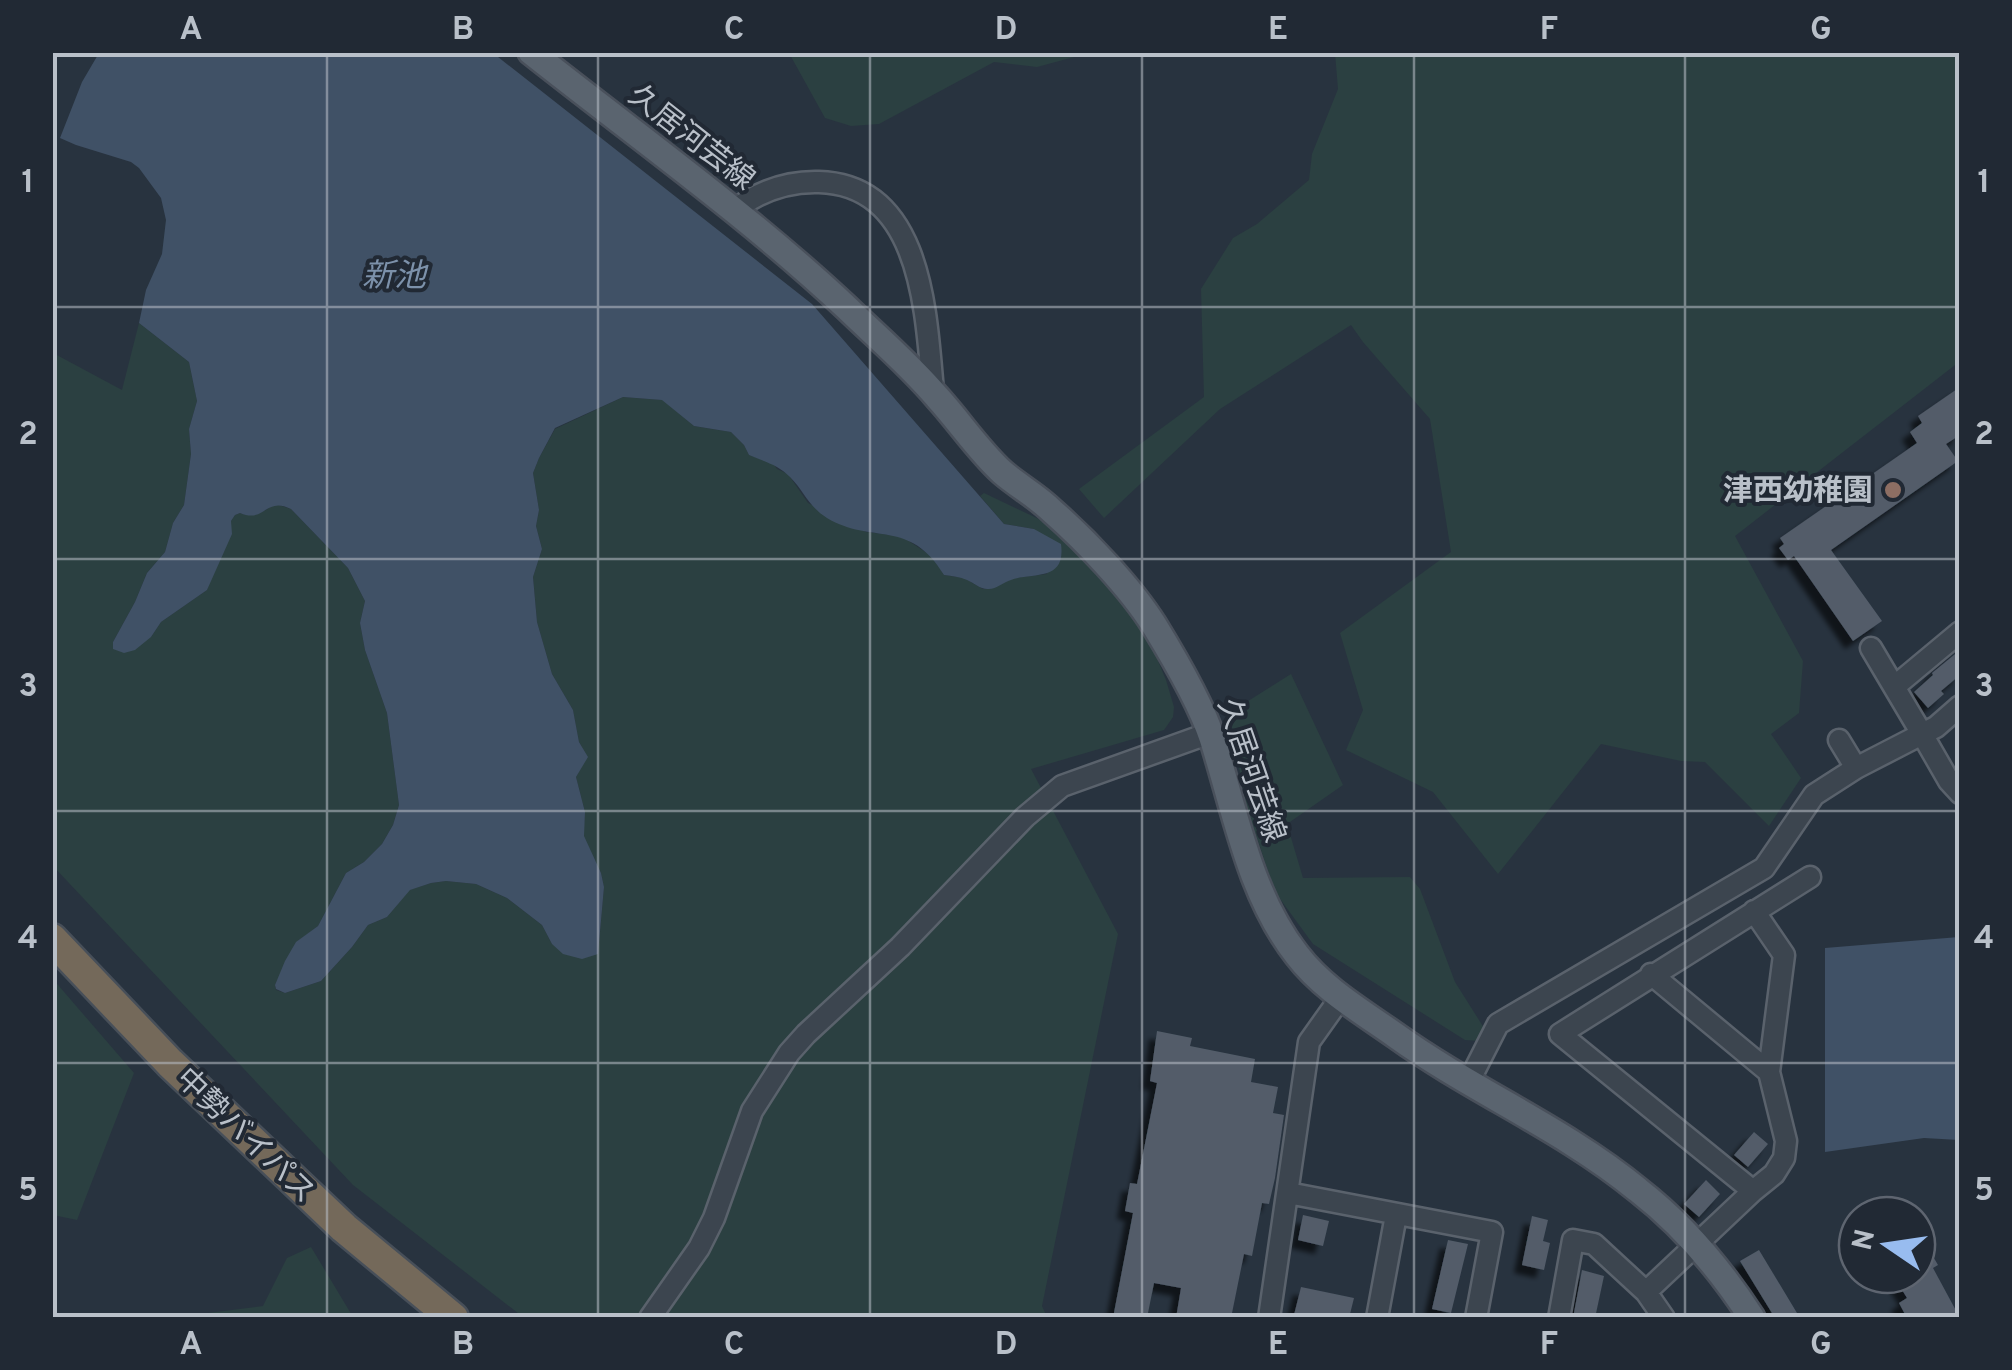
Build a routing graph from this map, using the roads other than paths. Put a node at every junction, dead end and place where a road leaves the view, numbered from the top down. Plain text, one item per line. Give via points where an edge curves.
1 (531, 52) edge
2 (733, 211) junction
3 (933, 392) junction
4 (1960, 632) edge
5 (1872, 648) dead end
6 (1894, 687) junction
7 (1960, 706) edge
8 (1210, 733) junction
9 (1922, 734) junction
10 (1839, 740) dead end
11 (1856, 768) junction
12 (1960, 793) edge
13 (1810, 877) dead end
14 (1754, 912) junction
15 (52, 938) edge
16 (1651, 974) junction
17 (1342, 997) junction
18 (1768, 1072) junction
19 (1468, 1083) junction
20 (1753, 1191) junction
21 (1288, 1194) junction
22 (1396, 1215) junction
23 (1696, 1245) junction
24 (1646, 1292) junction
25 (453, 1318) edge
26 (650, 1318) edge
27 (1268, 1318) edge
28 (1378, 1318) edge
29 (1476, 1318) edge
30 (1559, 1318) edge
31 (1664, 1318) edge
32 (1752, 1318) edge

1 - 2 main road, 久居河芸線
2 - 3 main road, 久居河芸線
2 - 3 street via 774,188 815,182 857,190 878,203 912,256
3 - 8 main road, 久居河芸線 via 1000,470 1052,510 1130,592
4 - 6 street
5 - 6 street
6 - 9 street
7 - 9 street
8 - 17 main road, 久居河芸線 via 1270,910 1296,955
8 - 26 street via 1062,786 806,1034 752,1111 714,1218
9 - 11 street
9 - 12 street
10 - 11 street
11 - 19 street via 1814,795 1764,868 1498,1024
13 - 14 street
14 - 16 street
14 - 18 street via 1784,955
15 - 25 highway, 中勢バイパス via 170,1063 344,1228
16 - 18 street
16 - 20 street via 1560,1034
17 - 19 main road, 久居河芸線
17 - 21 street via 1309,1042
18 - 20 street via 1786,1141 1784,1158
19 - 23 main road, 久居河芸線 via 1609,1168
20 - 23 street
21 - 22 street
21 - 27 street
22 - 28 street
22 - 29 street via 1492,1232
23 - 24 street
23 - 32 main road, 久居河芸線
24 - 30 street via 1594,1244 1573,1240
24 - 31 street

